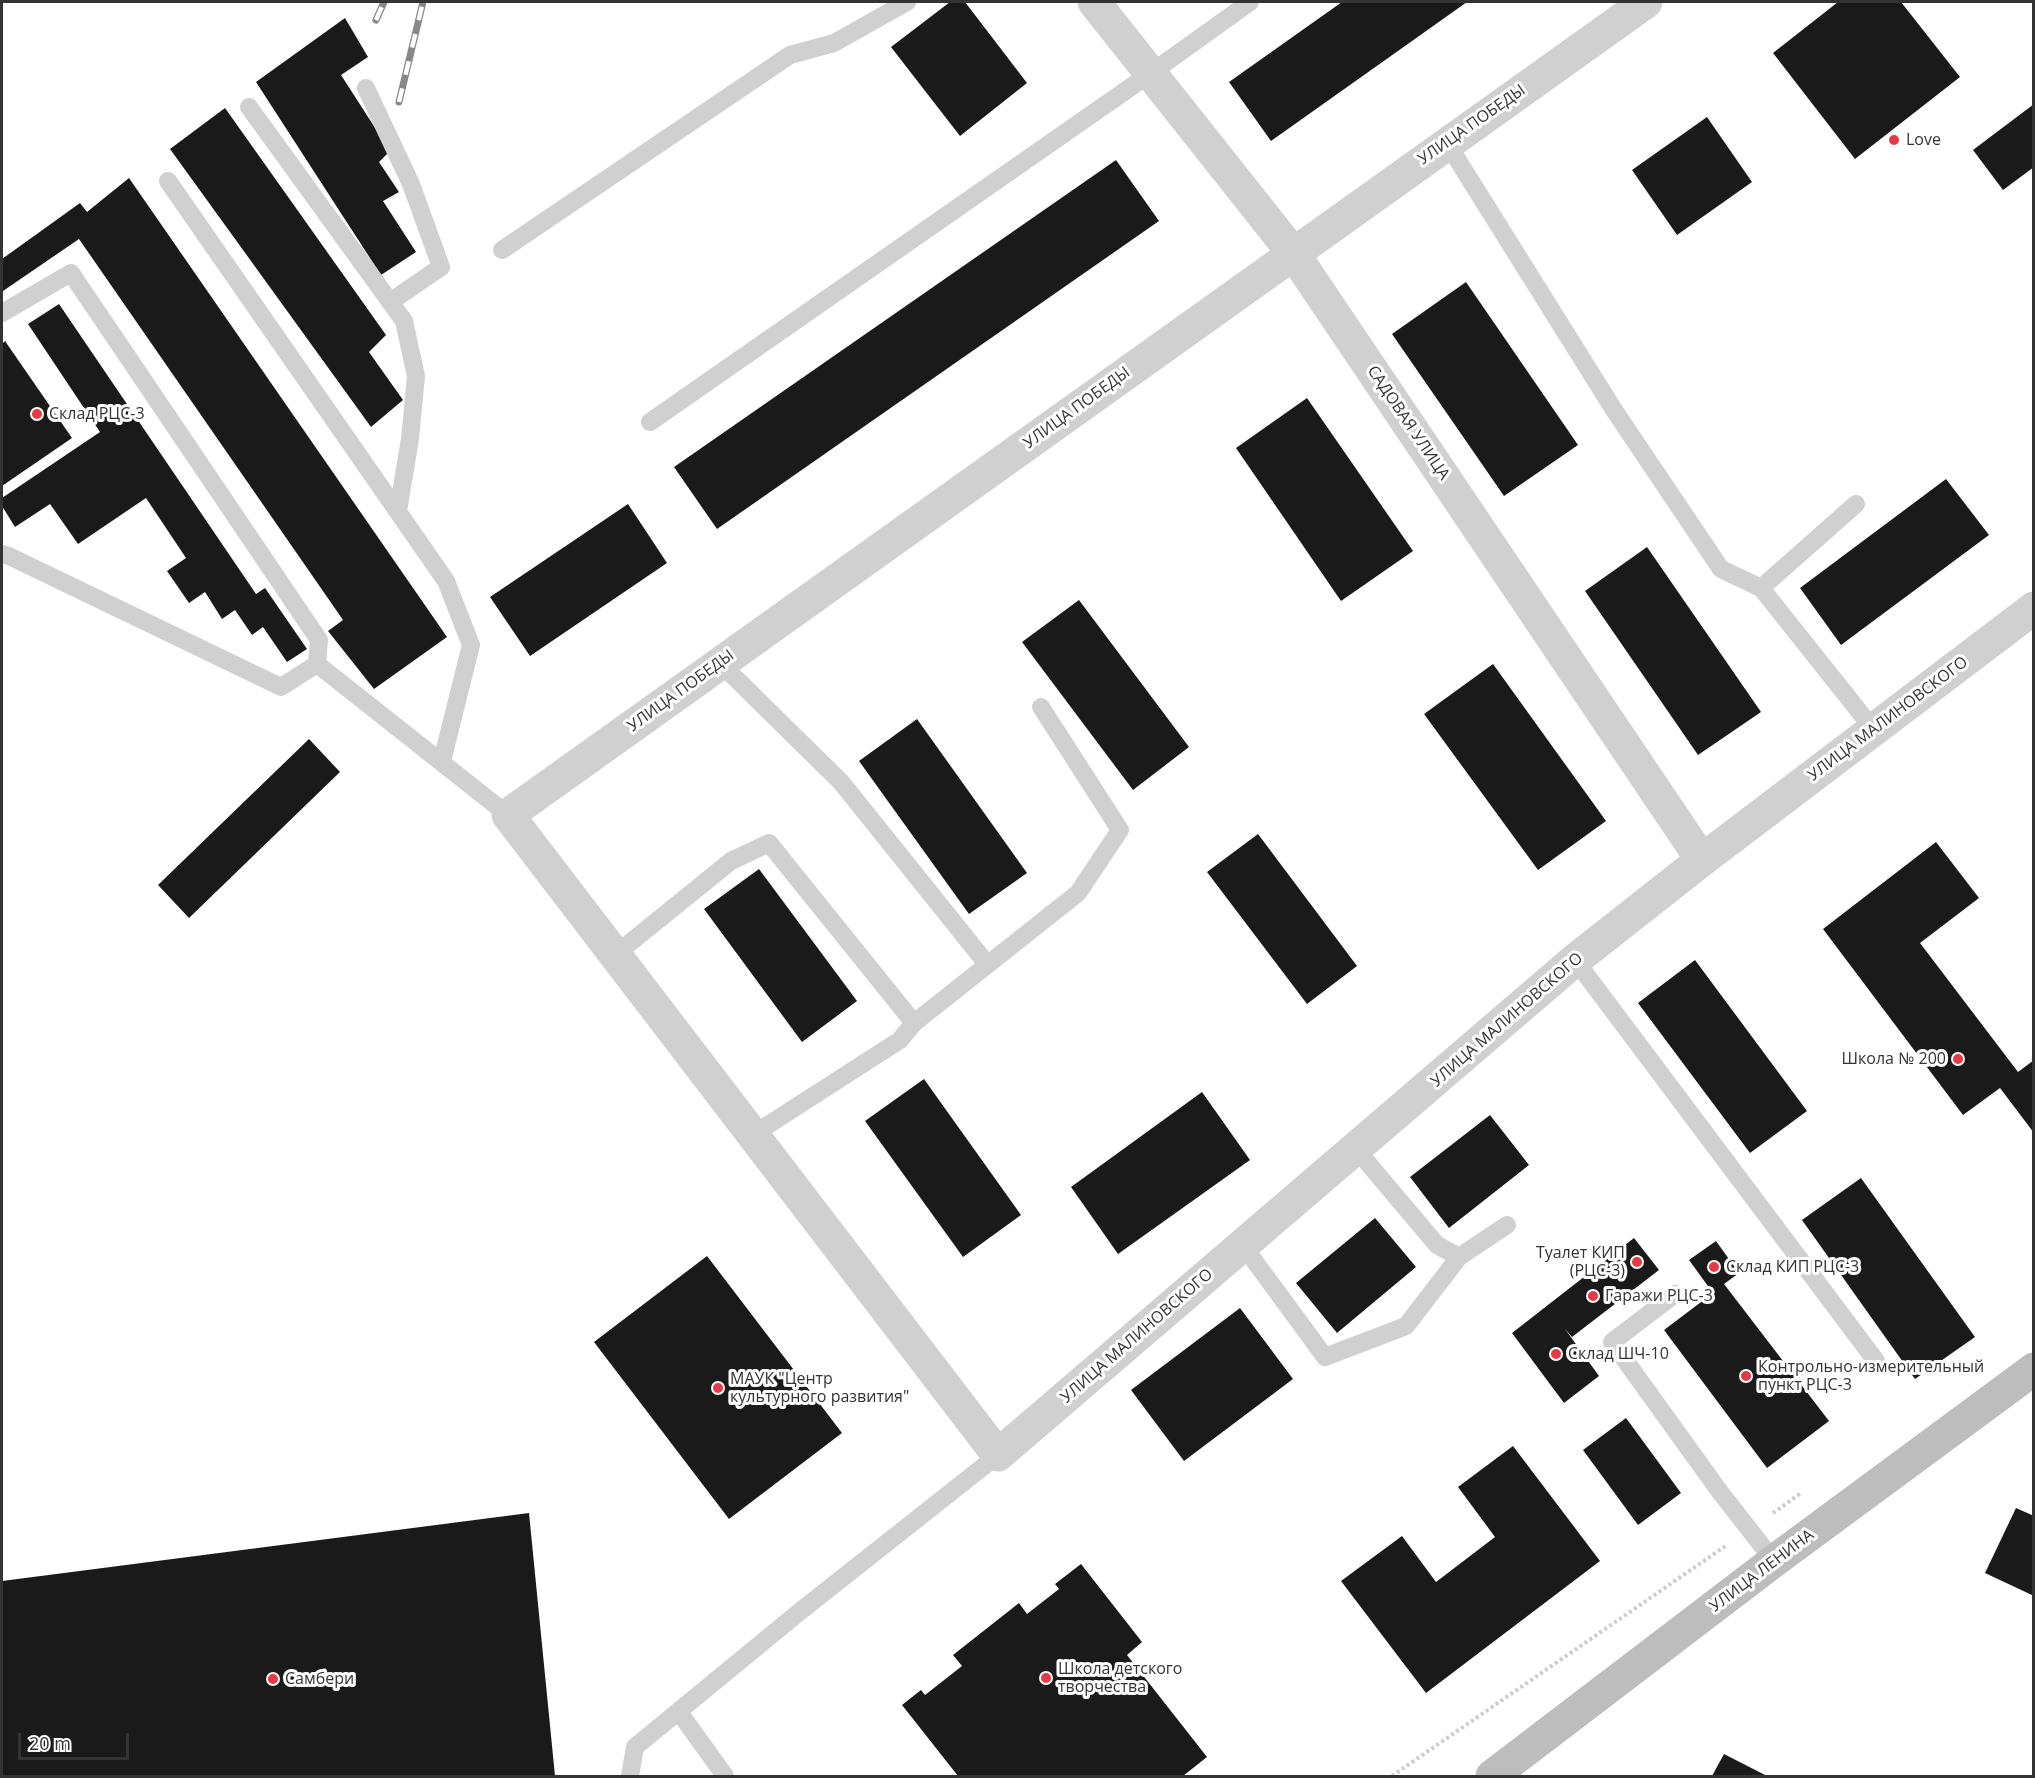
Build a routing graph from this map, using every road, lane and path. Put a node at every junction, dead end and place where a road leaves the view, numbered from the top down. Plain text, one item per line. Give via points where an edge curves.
1 (907, 2) edge
2 (1094, 2) edge
3 (1250, 2) edge
4 (1646, 2) edge
5 (1151, 74) junction
6 (366, 88) dead end
7 (249, 107) dead end
8 (1447, 143) junction
9 (168, 181) dead end
10 (502, 250) dead end
11 (1293, 253) junction
12 (390, 302) junction
13 (2, 313) edge
14 (650, 422) dead end
15 (1856, 504) dead end
16 (398, 511) junction
17 (2, 554) edge
18 (1761, 588) junction
19 (2034, 608) edge
20 (720, 663) junction
21 (317, 664) junction
22 (1041, 707) dead end
23 (1874, 730) junction
24 (442, 761) junction
25 (508, 815) junction
26 (1702, 860) junction
27 (616, 954) junction
28 (1575, 960) junction
29 (987, 964) junction
30 (914, 1023) junction
31 (754, 1134) junction
32 (1356, 1149) junction
33 (1507, 1225) dead end
34 (1242, 1244) junction
35 (1459, 1257) junction
36 (1675, 1294) dead end
37 (1876, 1361) dead end
38 (2028, 1381) edge
39 (998, 1455) junction
40 (1808, 1488) dead end
41 (1750, 1529) junction
42 (1774, 1562) junction
43 (679, 1712) junction
44 (630, 1776) edge
45 (725, 1776) edge
46 (1392, 1776) edge
47 (1492, 1776) edge

1 - 10 lane via 834,43 790,55
2 - 5 street, САДОВАЯ УЛИЦА
3 - 5 lane
4 - 8 street, УЛИЦА ПОБЕДЫ
5 - 11 street, САДОВАЯ УЛИЦА
5 - 14 lane
6 - 12 lane via 411,184 441,267
7 - 12 lane
8 - 11 street, УЛИЦА ПОБЕДЫ
8 - 18 lane via 1614,410 1721,569
9 - 16 lane
11 - 20 street, УЛИЦА ПОБЕДЫ
11 - 26 street, САДОВАЯ УЛИЦА
12 - 16 lane via 404,321 416,376
13 - 21 lane via 71,273 319,640
15 - 18 lane
16 - 24 lane via 446,581 471,645
17 - 21 lane via 281,687
18 - 23 lane
19 - 23 street, УЛИЦА МАЛИНОВСКОГО
20 - 25 street, УЛИЦА ПОБЕДЫ
20 - 29 lane via 841,782
21 - 24 lane
22 - 29 lane via 1120,830 1078,893
23 - 26 street, УЛИЦА МАЛИНОВСКОГО
24 - 25 lane
25 - 27 street
26 - 28 street, УЛИЦА МАЛИНОВСКОГО
27 - 30 lane via 731,861 769,843
27 - 31 street
28 - 32 street, УЛИЦА МАЛИНОВСКОГО
28 - 37 lane
29 - 30 lane
30 - 31 lane via 900,1040
31 - 39 street
32 - 34 street, УЛИЦА МАЛИНОВСКОГО
32 - 35 lane via 1437,1245
33 - 35 lane
34 - 35 lane via 1325,1357 1406,1326
34 - 39 street, УЛИЦА МАЛИНОВСКОГО
36 - 41 lane via 1612,1342
38 - 42 street, УЛИЦА ЛЕНИНА
39 - 43 lane
40 - 41 path
41 - 42 lane
41 - 46 path
42 - 47 street, УЛИЦА ЛЕНИНА
43 - 44 lane via 635,1747
43 - 45 lane

